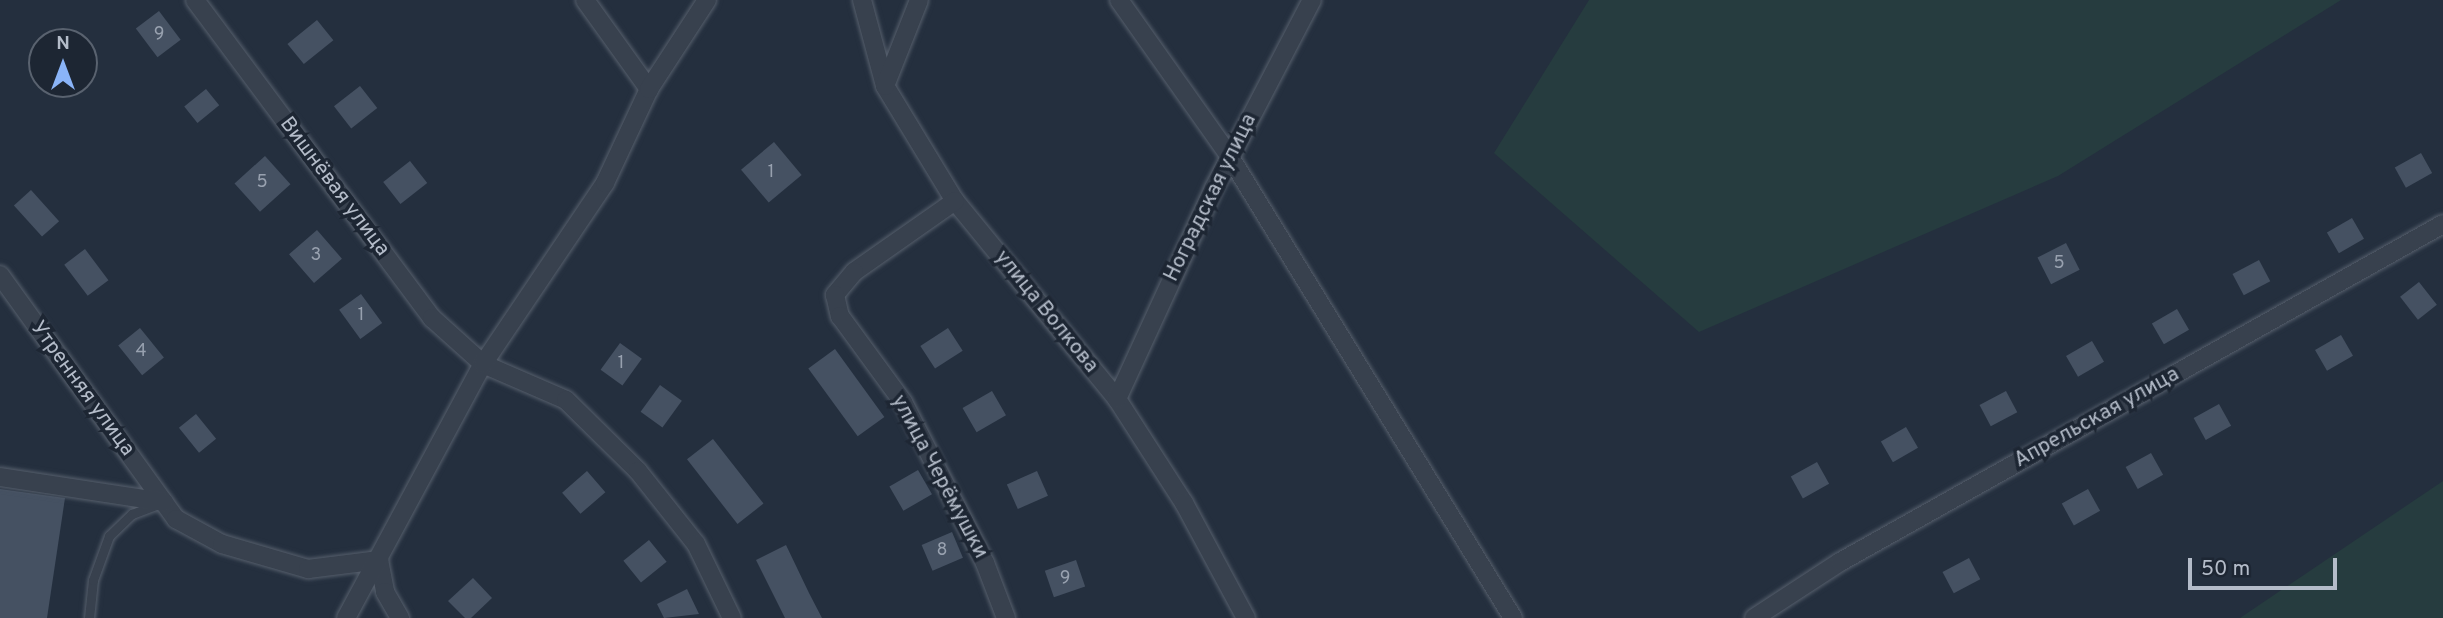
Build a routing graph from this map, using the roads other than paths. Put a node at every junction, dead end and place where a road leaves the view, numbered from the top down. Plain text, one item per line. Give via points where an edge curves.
1 (195, 0) edge
2 (585, 0) edge
3 (707, 0) edge
4 (862, 0) edge
5 (919, 0) edge
6 (1119, 0) edge
7 (1312, 0) edge
8 (885, 86) junction
9 (649, 89) junction
10 (1230, 157) junction
11 (956, 201) junction
12 (2443, 224) edge
13 (0, 275) edge
14 (483, 364) junction
15 (1117, 399) junction
16 (0, 477) edge
17 (164, 502) junction
18 (379, 560) junction
19 (89, 618) edge
20 (346, 618) edge
21 (400, 618) edge
22 (732, 618) edge
23 (1006, 618) edge
24 (1247, 618) edge
25 (1513, 618) edge
26 (1754, 618) edge

1 - 14 street, Вишнёвая улица via 432,318
2 - 9 street
3 - 9 street
4 - 8 street, улица Волкова
5 - 8 street
6 - 10 street
7 - 10 street, Ноградская улица
8 - 11 street, улица Волкова
9 - 14 street via 605,183
10 - 15 street, Ноградская улица
10 - 25 street
11 - 15 street, улица Волкова
11 - 23 street, улица Черёмушки via 854,272 835,295 840,316 903,402 985,563
12 - 26 street, Апрельская улица via 1840,562
13 - 17 street, Утренняя улица
14 - 18 street
14 - 22 street, Вишнёвая улица via 566,400 638,471 696,544
15 - 24 street, улица Волкова via 1184,503
16 - 17 street
17 - 18 street, Утренняя улица via 176,519 222,544 308,569
17 - 19 lane via 132,514 109,536 93,580
18 - 20 street
18 - 21 street via 385,593

